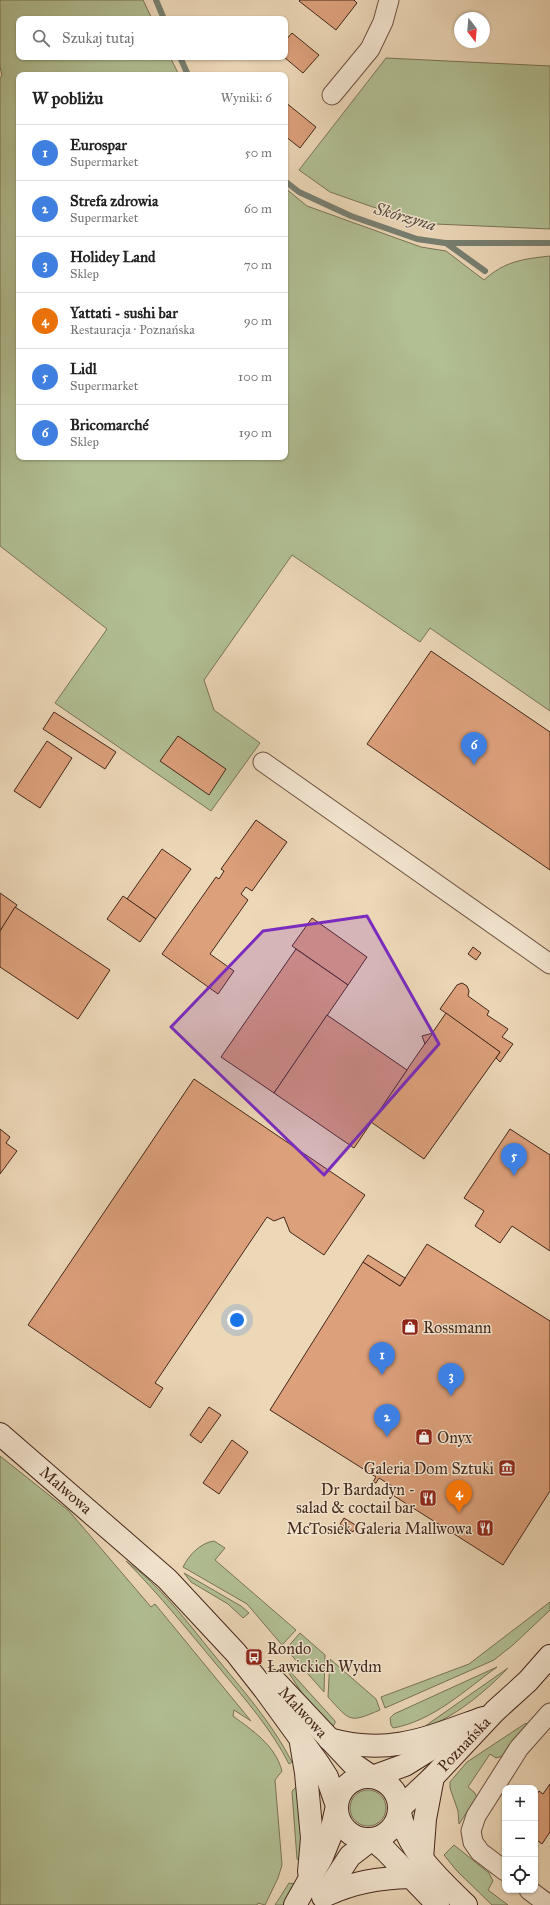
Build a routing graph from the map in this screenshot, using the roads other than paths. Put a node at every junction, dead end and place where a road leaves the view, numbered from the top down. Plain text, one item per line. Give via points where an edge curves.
1 (389, 0) edge
2 (332, 95) dead end
3 (262, 762) dead end
4 (550, 964) edge
5 (0, 1434) edge
6 (167, 1579) junction
7 (550, 1656) edge
8 (550, 1713) edge
9 (489, 1715) junction
10 (301, 1739) junction
11 (329, 1739) junction
12 (372, 1778) junction
13 (426, 1784) junction
14 (337, 1806) junction
15 (399, 1809) junction
16 (372, 1839) junction
17 (416, 1868) junction
18 (502, 1869) edge
19 (309, 1879) junction
20 (533, 1893) edge
21 (322, 1901) edge
22 (295, 1905) edge
23 (438, 1905) edge
24 (466, 1905) edge
25 (549, 1905) edge

1 - 2 street via 383,22 370,49
3 - 4 street
5 - 6 street, Malwowa
6 - 10 street, Malwowa via 236,1653
6 - 11 street, Malwowa via 220,1619
7 - 9 street, Poznańska via 528,1681
8 - 18 street via 519,1748 476,1816 471,1831 473,1842 480,1852
9 - 11 street via 404,1744 370,1746
9 - 12 street via 405,1765
9 - 13 street, Poznańska
10 - 14 street, Malwowa via 327,1777
10 - 19 street, Malwowa via 312,1838
11 - 12 street, Malwowa via 353,1764
12 - 14 street via 360,1778 348,1784 340,1794
12 - 15 street via 390,1786 397,1796
13 - 15 street
13 - 17 street, Poznańska via 426,1819
14 - 16 street via 339,1818 345,1829 360,1838
14 - 19 street via 330,1837
15 - 16 street via 396,1821 389,1831
15 - 17 street
16 - 17 street via 385,1850
16 - 21 street via 350,1856
17 - 21 street via 352,1885
17 - 23 street
17 - 24 street
19 - 22 street
20 - 25 street

